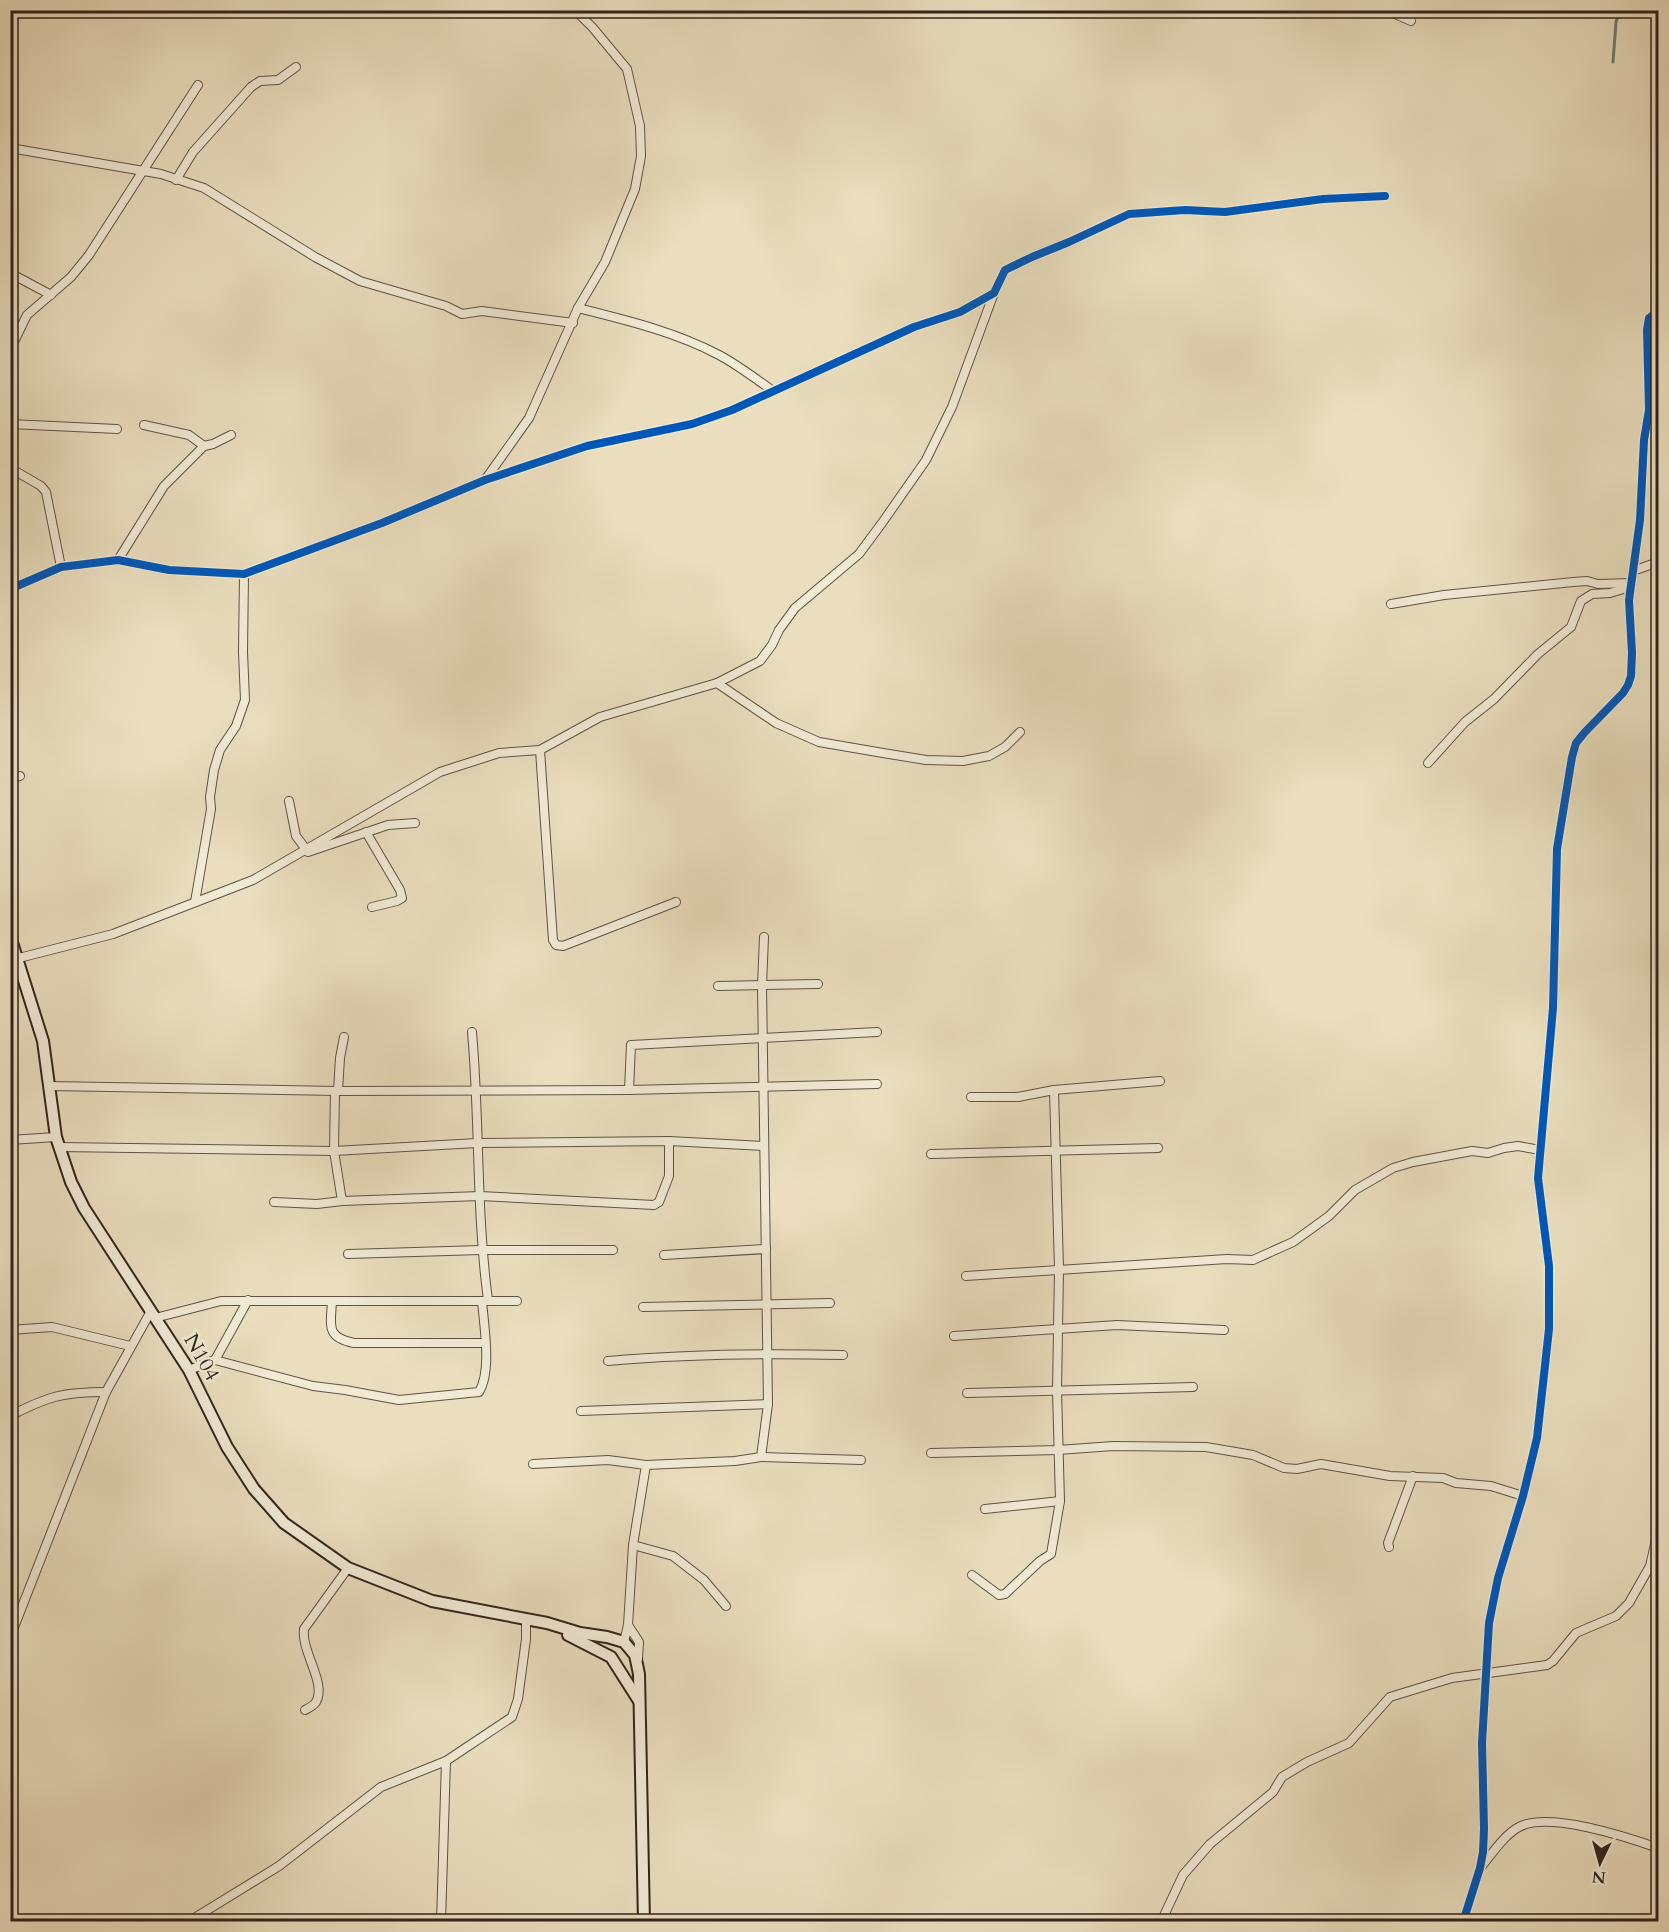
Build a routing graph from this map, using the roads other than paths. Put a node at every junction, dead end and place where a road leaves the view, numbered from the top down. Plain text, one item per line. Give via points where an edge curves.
1 (575, 10) edge
2 (1386, 10) edge
3 (1411, 21) dead end
4 (296, 67) dead end
5 (198, 85) dead end
6 (10, 148) edge
7 (141, 172) junction
8 (176, 180) junction
9 (1385, 196) dead end
10 (10, 273) edge
11 (994, 293) junction
12 (51, 294) junction
13 (578, 308) junction
14 (1659, 315) edge
15 (573, 323) junction
16 (10, 350) edge
17 (1659, 378) edge
18 (1648, 379) junction
19 (773, 391) junction
20 (10, 424) edge
21 (144, 424) dead end
22 (117, 429) dead end
23 (231, 435) dead end
24 (204, 446) junction
25 (10, 468) edge
26 (485, 480) junction
27 (118, 560) junction
28 (1659, 562) edge
29 (61, 567) junction
30 (1633, 571) junction
31 (243, 574) junction
32 (1631, 585) junction
33 (10, 589) edge
34 (1391, 604) dead end
35 (717, 683) junction
36 (1020, 732) dead end
37 (540, 750) junction
38 (1428, 763) dead end
39 (20, 776) dead end
40 (10, 779) edge
41 (289, 801) dead end
42 (415, 823) dead end
43 (366, 832) junction
44 (305, 850) junction
45 (195, 902) junction
46 (676, 902) dead end
47 (372, 907) dead end
48 (10, 936) edge
49 (764, 937) dead end
50 (19, 958) junction
51 (818, 984) dead end
52 (718, 986) dead end
53 (762, 986) junction
54 (472, 1032) dead end
55 (877, 1032) dead end
56 (344, 1037) dead end
57 (763, 1038) junction
58 (1160, 1081) dead end
59 (877, 1084) dead end
60 (49, 1086) junction
61 (764, 1086) junction
62 (629, 1090) junction
63 (1054, 1090) junction
64 (337, 1091) junction
65 (477, 1091) junction
66 (971, 1097) dead end
67 (10, 1140) edge
68 (669, 1141) junction
69 (58, 1142) junction
70 (477, 1143) junction
71 (764, 1146) junction
72 (1158, 1148) dead end
73 (1540, 1150) junction
74 (334, 1151) junction
75 (1056, 1152) junction
76 (931, 1154) dead end
77 (480, 1196) junction
78 (342, 1201) junction
79 (274, 1202) dead end
80 (766, 1249) junction
81 (481, 1250) junction
82 (613, 1250) dead end
83 (348, 1254) dead end
84 (664, 1255) dead end
85 (1059, 1269) junction
86 (966, 1276) dead end
87 (248, 1300) junction
88 (485, 1300) junction
89 (332, 1301) junction
90 (517, 1301) dead end
91 (830, 1304) dead end
92 (767, 1305) junction
93 (644, 1307) dead end
94 (153, 1315) junction
95 (1058, 1328) junction
96 (10, 1330) edge
97 (1224, 1330) dead end
98 (954, 1336) dead end
99 (485, 1343) junction
100 (130, 1346) junction
101 (766, 1353) junction
102 (843, 1355) dead end
103 (215, 1360) junction
104 (608, 1361) dead end
105 (189, 1370) junction
106 (1193, 1387) dead end
107 (1057, 1391) junction
108 (106, 1392) junction
109 (967, 1393) dead end
110 (768, 1404) junction
111 (581, 1411) dead end
112 (10, 1416) edge
113 (1058, 1450) junction
114 (931, 1453) dead end
115 (761, 1457) junction
116 (861, 1460) dead end
117 (533, 1464) dead end
118 (646, 1465) junction
119 (1413, 1476) junction
120 (1523, 1496) junction
121 (1060, 1501) junction
122 (985, 1509) dead end
123 (1659, 1531) edge
124 (633, 1545) junction
125 (1389, 1547) dead end
126 (348, 1568) junction
127 (972, 1575) dead end
128 (726, 1606) dead end
129 (526, 1619) junction
130 (547, 1623) junction
131 (627, 1625) junction
132 (11, 1636) edge
133 (624, 1642) junction
134 (638, 1666) junction
135 (1486, 1673) junction
136 (640, 1703) junction
137 (305, 1710) dead end
138 (446, 1761) junction
139 (1659, 1848) edge
140 (1480, 1868) junction
141 (188, 1922) edge
142 (441, 1922) edge
143 (644, 1922) edge
144 (1161, 1922) edge
145 (1463, 1922) edge

1 - 13 street via 627,69 640,126 635,189 605,262
2 - 3 street
4 - 8 street via 278,80 260,81 251,87 193,152
5 - 7 street
6 - 7 street
7 - 8 street
7 - 12 street via 89,255
8 - 15 street via 204,189 360,281 462,314 482,312
9 - 11 street via 1323,199 1225,212 1129,214 1005,270
10 - 12 street
11 - 19 street via 960,312 914,327
11 - 35 street via 952,407 926,460 882,523 859,554 795,608 760,661
12 - 16 street via 27,315
13 - 15 street
13 - 19 street via 694,343 720,355
14 - 18 street via 1649,318
15 - 26 street via 529,418
17 - 18 street
18 - 30 street via 1649,410
19 - 26 street via 692,424 587,446
20 - 22 street
21 - 24 street via 189,435
23 - 24 street
24 - 27 street via 164,486
25 - 29 street via 46,492
26 - 31 street
27 - 29 street
27 - 31 street via 169,570
28 - 30 street
29 - 33 street
30 - 32 street
31 - 45 street via 245,700 214,770
32 - 34 street via 1573,582
32 - 38 street via 1610,594 1592,594 1581,601 1571,627 1465,722
32 - 73 street via 1629,686 1576,743 1557,849 1553,1008
35 - 36 street via 776,723 819,742 926,760 963,761 989,756
35 - 37 street via 600,717
37 - 44 street via 499,753 440,772
37 - 46 street via 556,945 563,946
39 - 40 street
41 - 44 street via 296,836
42 - 43 street
43 - 44 street via 312,852
43 - 47 street via 402,898
44 - 45 street via 253,880
45 - 50 street via 113,934
48 - 50 street, N104 / N104
49 - 53 street
50 - 60 street, N104 / N104 via 43,1041
51 - 53 street
52 - 53 street
53 - 57 street
54 - 65 street
55 - 57 street
56 - 64 street
57 - 61 street
57 - 62 street via 631,1045
58 - 63 street
59 - 61 street
60 - 64 street
60 - 69 street, N104 / N104
61 - 62 street
61 - 71 street
62 - 65 street
63 - 66 street via 1018,1097
63 - 75 street
64 - 65 street
64 - 74 street
65 - 70 street
67 - 69 street
68 - 70 street
68 - 71 street
68 - 77 street via 669,1176 659,1202 654,1205
69 - 74 street
69 - 94 street, N104 / N104 via 84,1208
70 - 74 street
70 - 77 street
71 - 80 street
72 - 75 street
73 - 85 street via 1518,1146 1488,1153 1472,1151 1394,1168 1355,1190 1300,1238 1253,1260
73 - 120 street via 1538,1178 1549,1266 1550,1329 1537,1438
74 - 78 street
75 - 76 street
75 - 85 street
77 - 78 street
77 - 81 street
78 - 79 street
80 - 84 street
80 - 92 street
81 - 82 street
81 - 83 street
81 - 88 street
85 - 86 street
85 - 95 street
87 - 89 street
87 - 94 street via 221,1301
87 - 103 street
88 - 89 street
88 - 90 street
88 - 99 street
89 - 99 street via 331,1324 340,1340
91 - 92 street
92 - 93 street
92 - 101 street
94 - 100 street
94 - 105 street, N104 / N104
95 - 97 street via 1117,1325
95 - 98 street
95 - 107 street
96 - 100 street via 52,1327
99 - 103 street via 484,1384 479,1392 399,1400 313,1386
100 - 108 street
101 - 102 street
101 - 104 street
101 - 110 street
103 - 105 street
105 - 126 street, N104 / N104 via 227,1447 254,1489 284,1523
106 - 107 street
107 - 109 street
107 - 113 street
108 - 112 street via 53,1396
108 - 132 street
110 - 111 street
110 - 115 street
113 - 114 street
113 - 119 street via 1206,1447 1253,1455 1284,1468 1321,1464
113 - 121 street
115 - 116 street
115 - 118 street
117 - 118 street via 608,1460
118 - 124 street
119 - 120 street via 1491,1486
119 - 125 street
120 - 135 street via 1495,1589 1488,1623
121 - 122 street
121 - 127 street via 1051,1554 1005,1594 999,1595
123 - 135 street via 1650,1566 1629,1603 1616,1616 1576,1634 1547,1665
124 - 128 street via 673,1556 704,1580
124 - 131 street
126 - 129 street, N104 / N104 via 432,1601
126 - 137 street via 304,1629 302,1640 318,1681 316,1703
129 - 130 street, N104 / N104
129 - 138 street via 518,1699 512,1718
130 - 133 street, N104
130 - 136 street, N104 via 611,1657
131 - 133 street
131 - 134 street via 639,1642
133 - 134 street via 632,1649
134 - 136 street
135 - 140 street
135 - 144 street via 1434,1682 1390,1697 1349,1743 1282,1777 1273,1792 1192,1863
136 - 143 street
138 - 141 street via 381,1787 279,1866
138 - 142 street
139 - 140 street via 1568,1824 1530,1822 1518,1827
140 - 145 street

